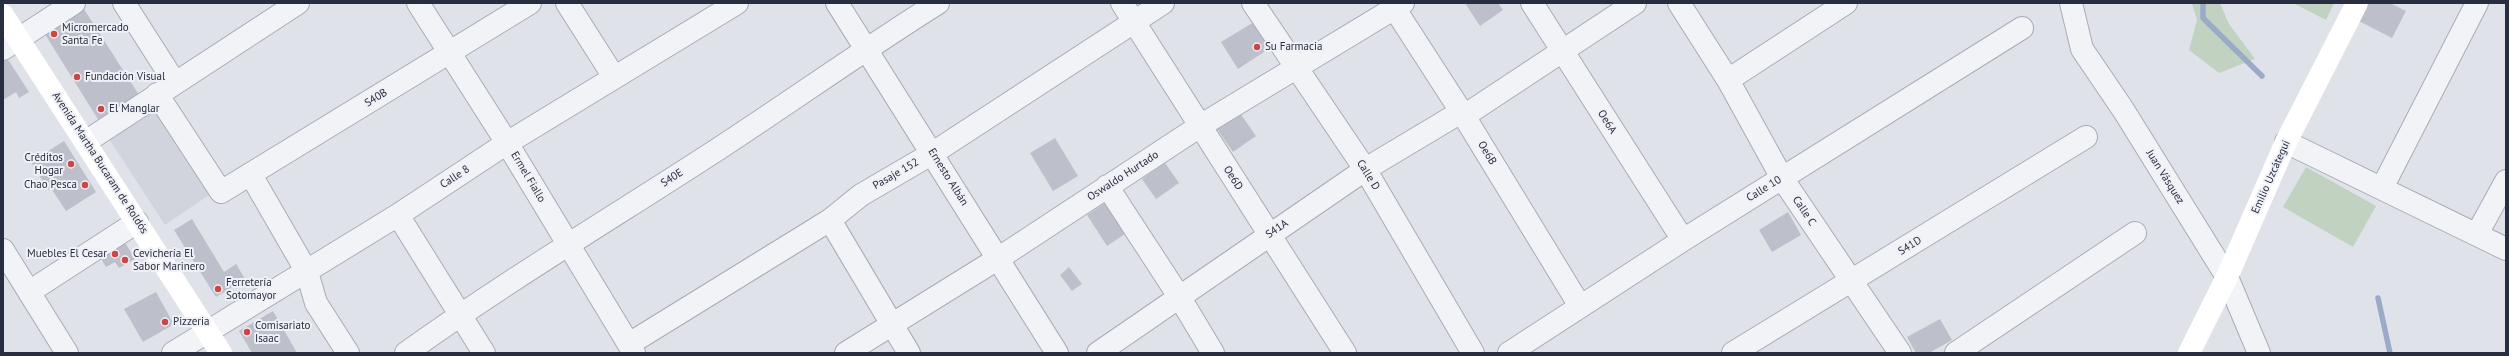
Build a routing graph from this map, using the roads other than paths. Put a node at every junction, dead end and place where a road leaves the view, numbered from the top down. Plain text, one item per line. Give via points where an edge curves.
1 (74, 3) edge
2 (124, 3) edge
3 (298, 3) edge
4 (418, 3) edge
5 (530, 3) edge
6 (567, 3) edge
7 (738, 3) edge
8 (838, 3) edge
9 (938, 3) edge
10 (1122, 3) edge
11 (1163, 3) edge
12 (1253, 3) edge
13 (1532, 3) edge
14 (1635, 3) edge
15 (1679, 3) edge
16 (1846, 3) edge
17 (2071, 3) edge
18 (2357, 3) edge
19 (2477, 3) edge
20 (1396, 5) edge
21 (3, 15) edge
22 (1133, 22) junction
23 (2022, 28) dead end
24 (11, 44) edge
25 (866, 48) junction
26 (450, 52) junction
27 (1563, 52) junction
28 (1297, 68) junction
29 (614, 77) junction
30 (1728, 80) junction
31 (175, 83) junction
32 (157, 94) junction
33 (1463, 114) junction
34 (1200, 126) junction
35 (2086, 137) dead end
36 (86, 141) junction
37 (2286, 142) junction
38 (507, 143) junction
39 (933, 153) junction
40 (1365, 170) junction
41 (251, 175) junction
42 (1782, 178) junction
43 (2506, 181) edge
44 (1107, 186) junction
45 (2382, 188) junction
46 (398, 215) junction
47 (830, 220) junction
48 (137, 222) junction
49 (2135, 233) dead end
50 (1270, 234) junction
51 (2477, 234) junction
52 (1683, 240) junction
53 (568, 245) junction
54 (2506, 249) edge
55 (3, 250) edge
56 (999, 258) junction
57 (307, 272) junction
58 (2227, 277) junction
59 (1852, 282) junction
60 (29, 292) junction
61 (1180, 298) junction
62 (1580, 306) junction
63 (460, 314) junction
64 (892, 324) junction
65 (207, 331) junction
66 (632, 348) edge
67 (68, 353) edge
68 (173, 353) edge
69 (221, 353) edge
70 (348, 353) edge
71 (406, 353) edge
72 (484, 353) edge
73 (846, 353) edge
74 (909, 353) edge
75 (1057, 353) edge
76 (1098, 353) edge
77 (1213, 353) edge
78 (1344, 353) edge
79 (1473, 353) edge
80 (1509, 353) edge
81 (1734, 353) edge
82 (1900, 353) edge
83 (1956, 353) edge
84 (2189, 353) edge
85 (2259, 353) edge

1 - 24 street
2 - 31 street
3 - 31 street
4 - 26 street, Ermel Fiallo
5 - 26 street, S40B
6 - 29 street
7 - 29 street, Calle 8
8 - 25 street, Ernesto Albán
9 - 25 street, S40E
10 - 22 street, Oe6D
11 - 22 street, Pasaje 152
12 - 28 street, Calle D
13 - 27 street, Oe6A
14 - 27 street, S41A
15 - 30 street, Calle C
16 - 30 street
17 - 58 street, Juan Vásquez via 2082,49 2124,110
18 - 37 street, Emilio Uzcátegui
19 - 45 street
20 - 28 street, Oswaldo Hurtado
20 - 33 street, Oe6B
21 - 24 street, Avenida Martha Bucaram de Roldós
22 - 34 street, Oe6D
22 - 39 street, Pasaje 152
23 - 42 street, Calle 10
24 - 36 street, Avenida Martha Bucaram de Roldós
25 - 39 street, Ernesto Albán
25 - 53 street, S40E via 711,154
26 - 38 street, Ermel Fiallo
26 - 41 street, S40B
27 - 33 street, S41A
27 - 52 street, Oe6A
28 - 34 street, Oswaldo Hurtado
28 - 40 street, Calle D
29 - 38 street, Calle 8
30 - 42 street, Calle C
31 - 32 street
32 - 36 street
32 - 41 street, S40B via 221,192
33 - 40 street, S41A
33 - 62 street, Oe6B
34 - 44 street, Oswaldo Hurtado
34 - 50 street, Oe6D
35 - 59 street, S41D
36 - 48 street, Avenida Martha Bucaram de Roldós
37 - 45 street
37 - 58 street, Emilio Uzcátegui
38 - 46 street, Calle 8
38 - 53 street, Ermel Fiallo
39 - 47 street, Pasaje 152 via 861,195
39 - 56 street, Ernesto Albán
40 - 50 street, S41A
40 - 79 street, Calle D
41 - 57 street
42 - 52 street, Calle 10
42 - 59 street, Calle C
43 - 51 street
44 - 56 street, Oswaldo Hurtado
44 - 61 street
45 - 51 street
46 - 57 street, Calle 8
46 - 63 street
47 - 64 street
47 - 66 street, Pasaje 152
48 - 60 street
48 - 65 street, Avenida Martha Bucaram de Roldós
49 - 83 street
50 - 61 street, S41A
50 - 78 street, Oe6D
51 - 54 street
52 - 62 street, Calle 10
53 - 63 street, S40E
53 - 66 street, Ermel Fiallo
55 - 60 street
56 - 64 street, Oswaldo Hurtado
56 - 75 street, Ernesto Albán
57 - 65 street, Calle 8
57 - 70 street via 312,296
58 - 84 street, Emilio Uzcátegui
58 - 85 street, Juan Vásquez
59 - 81 street, S41D
59 - 82 street, Calle C
60 - 67 street
61 - 76 street, S41A
61 - 77 street
62 - 80 street, Calle 10
63 - 71 street, S40E
63 - 72 street
64 - 73 street, Oswaldo Hurtado
64 - 74 street
65 - 68 street, Calle 8
65 - 69 street, Avenida Martha Bucaram de Roldós

